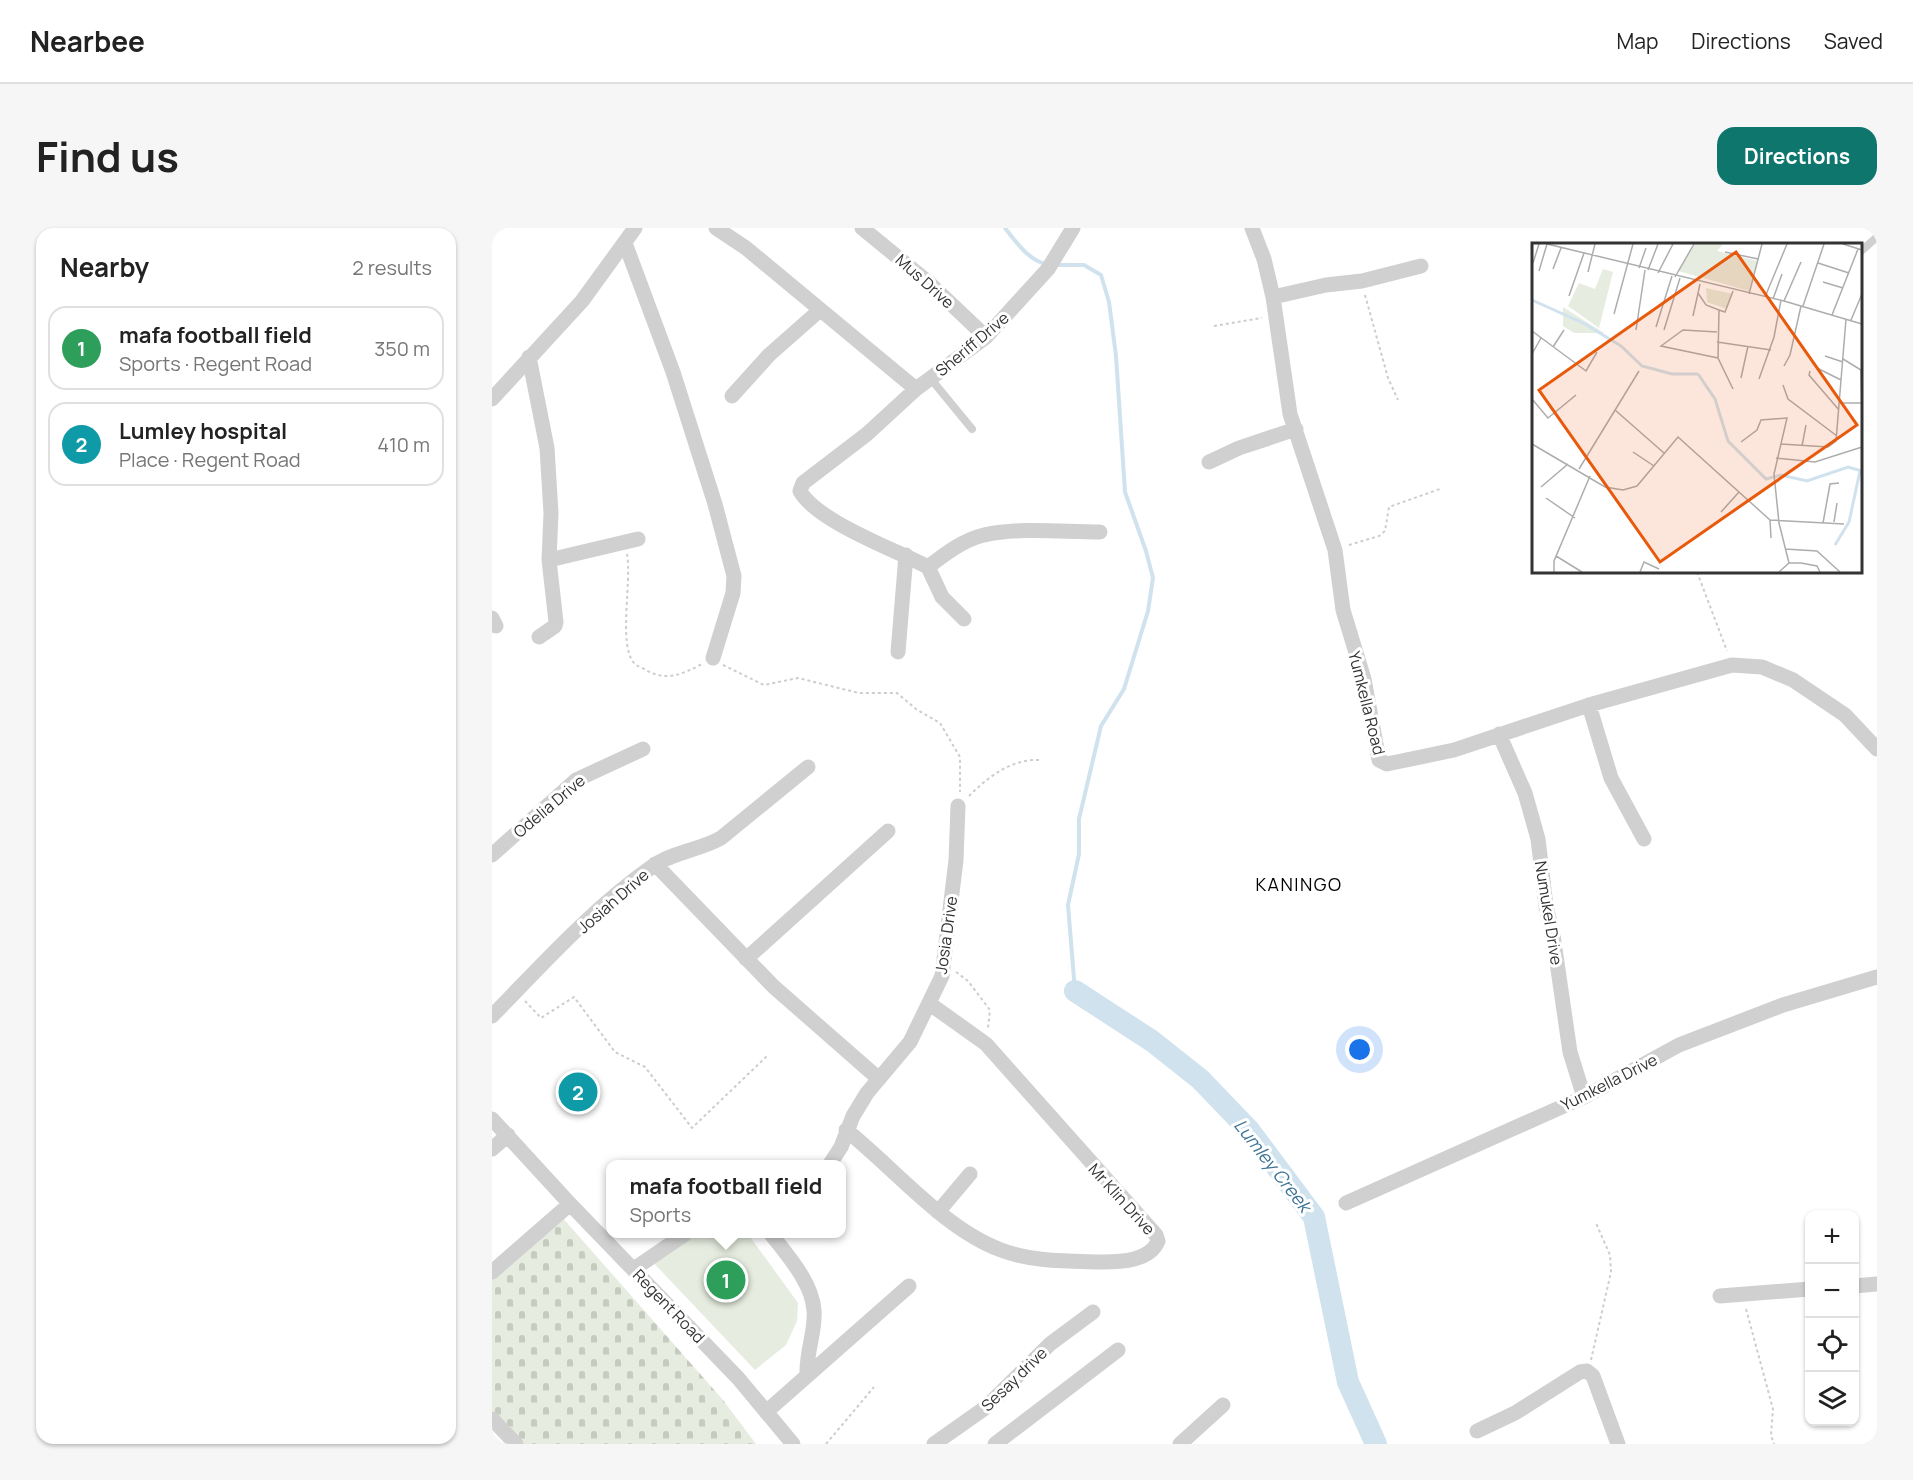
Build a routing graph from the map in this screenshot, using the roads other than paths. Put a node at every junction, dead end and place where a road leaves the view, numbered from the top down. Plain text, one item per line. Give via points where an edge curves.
1 (635, 228) edge
2 (716, 228) edge
3 (862, 228) edge
4 (1073, 228) edge
5 (1252, 228) edge
6 (1877, 237) edge
7 (625, 243) junction
8 (1862, 250) edge
9 (1422, 266) dead end
10 (1274, 304) junction
11 (820, 310) junction
12 (986, 337) junction
13 (529, 357) junction
14 (931, 379) junction
15 (497, 383) edge
16 (916, 389) junction
17 (732, 396) dead end
18 (492, 399) edge
19 (972, 429) dead end
20 (1296, 429) junction
21 (1209, 462) dead end
22 (1100, 532) dead end
23 (632, 541) road end
24 (906, 555) junction
25 (549, 560) junction
26 (928, 567) junction
27 (964, 619) dead end
28 (539, 637) dead end
29 (898, 652) dead end
30 (713, 658) road end
31 (1589, 705) junction
32 (1499, 734) junction
33 (643, 749) dead end
34 (1877, 749) edge
35 (808, 767) dead end
36 (958, 806) road end
37 (888, 831) dead end
38 (1644, 839) dead end
39 (492, 855) edge
40 (655, 864) junction
41 (746, 959) junction
42 (1877, 976) edge
43 (930, 1004) junction
44 (492, 1016) edge
45 (879, 1079) junction
46 (1584, 1096) junction
47 (492, 1119) edge
48 (846, 1130) junction
49 (508, 1135) junction
50 (492, 1149) edge
51 (833, 1160) edge
52 (970, 1174) dead end
53 (1346, 1203) dead end
54 (570, 1204) junction
55 (938, 1212) junction
56 (679, 1238) edge
57 (774, 1238) edge
58 (634, 1269) junction
59 (492, 1272) edge
60 (1877, 1284) edge
61 (909, 1286) dead end
62 (1859, 1286) edge
63 (1805, 1289) edge
64 (1720, 1296) dead end
65 (1092, 1312) dead end
66 (1118, 1350) dead end
67 (807, 1374) junction
68 (1223, 1405) dead end
69 (766, 1412) junction
70 (492, 1419) edge
71 (1477, 1431) dead end
72 (516, 1444) edge
73 (793, 1444) edge
74 (934, 1444) edge
75 (995, 1444) edge
76 (1180, 1444) edge
77 (1618, 1444) edge

1 - 7 street
2 - 11 street
3 - 12 street, Mus Drive via 928,282
4 - 12 street, Sheriff Drive via 1048,269
5 - 10 street, Yumkella Road
6 - 8 lane
7 - 13 street via 582,301
7 - 30 street via 672,372 734,576 733,592
9 - 10 street via 1362,281 1326,285
10 - 20 street, Yumkella Road via 1288,403
11 - 16 street
11 - 17 street via 769,355
12 - 14 street, Sheriff Drive
13 - 15 street
13 - 25 street via 547,448
14 - 16 street, Sheriff Drive
14 - 19 lane
15 - 18 street
16 - 24 street, Sheriff Drive via 867,434 803,483 800,491 831,518
20 - 21 street
20 - 32 street, Yumkella Road via 1335,550 1343,610 1364,679 1379,760 1387,764 1454,750
22 - 26 street via 1012,532 983,536 950,550
23 - 25 street
24 - 26 street
24 - 29 street
25 - 28 street via 556,622
26 - 27 street via 942,597
31 - 32 street, Yumkella Road
31 - 34 street, Yumkella Road via 1732,665 1762,667 1793,680 1845,715
31 - 38 street via 1611,778
32 - 46 street, Numukel Drive via 1525,793 1538,839 1570,1052
33 - 39 street, Odelia Drive via 576,780
35 - 40 street, Josiah Drive via 721,838
36 - 43 street, Josia Drive via 944,963
37 - 41 street
40 - 41 street
40 - 44 street, Josiah Drive via 592,915
41 - 45 street
42 - 46 street, Yumkella Drive via 1784,1005 1679,1046
43 - 45 street, Josia Drive via 906,1048
43 - 55 street, Mr Klin Drive via 986,1044 1022,1081 1158,1240 1155,1248 1136,1259 1109,1262 1043,1258 1003,1251 973,1237
45 - 48 street, Josia Drive
46 - 53 street, Yumkella Drive
47 - 49 street, Regent Road
48 - 51 street, Josia Drive
48 - 55 street, Mr Klin Drive
49 - 50 street
49 - 54 street, Regent Road
52 - 55 street
54 - 58 street, Regent Road
54 - 59 street
56 - 58 street
57 - 67 street via 811,1294 814,1311
58 - 69 street, Regent Road
60 - 62 street
61 - 67 street
63 - 64 street
65 - 74 street, Sesay drive via 1050,1344 985,1408
66 - 75 street
67 - 69 street
68 - 76 street
69 - 73 street, Regent Road
70 - 72 street
71 - 77 street via 1587,1371 1593,1376

